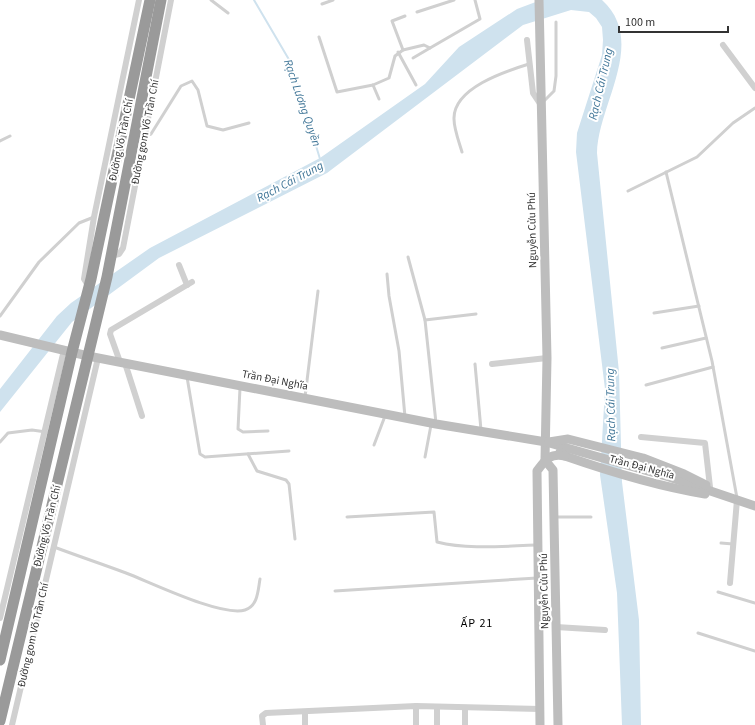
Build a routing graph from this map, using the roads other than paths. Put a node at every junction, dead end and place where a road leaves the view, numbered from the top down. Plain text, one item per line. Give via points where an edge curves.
1 (139, 0) edge
2 (150, 0) edge
3 (161, 0) edge
4 (171, 0) edge
5 (211, 0) edge
6 (333, 0) edge
7 (454, 0) edge
8 (475, 0) edge
9 (539, 0) edge
10 (322, 4) dead end
11 (417, 12) dead end
12 (228, 13) dead end
13 (405, 16) dead end
14 (556, 22) dead end
15 (319, 37) dead end
16 (527, 40) dead end
17 (723, 45) dead end
18 (430, 48) junction
19 (403, 50) junction
20 (398, 52) junction
21 (413, 58) dead end
22 (529, 64) junction
23 (754, 84) edge
24 (416, 85) dead end
25 (373, 86) junction
26 (379, 99) dead end
27 (541, 104) junction
28 (755, 108) edge
29 (249, 123) dead end
30 (10, 136) dead end
31 (145, 136) junction
32 (0, 141) edge
33 (462, 152) dead end
34 (666, 172) junction
35 (628, 191) dead end
36 (94, 217) junction
37 (110, 256) junction
38 (408, 257) dead end
39 (179, 265) dead end
40 (388, 274) dead end
41 (90, 284) junction
42 (318, 291) dead end
43 (699, 306) junction
44 (654, 313) dead end
45 (476, 314) dead end
46 (0, 316) edge
47 (425, 320) junction
48 (0, 335) edge
49 (706, 338) junction
50 (662, 348) dead end
51 (65, 350) junction
52 (93, 357) junction
53 (547, 358) junction
54 (122, 363) junction
55 (475, 364) dead end
56 (492, 364) dead end
57 (713, 367) junction
58 (187, 375) junction
59 (646, 385) dead end
60 (240, 386) junction
61 (304, 398) junction
62 (386, 414) junction
63 (142, 416) dead end
64 (406, 418) junction
65 (546, 423) junction
66 (433, 424) junction
67 (268, 431) dead end
68 (49, 432) junction
69 (481, 432) junction
70 (641, 437) dead end
71 (568, 439) junction
72 (0, 442) edge
73 (546, 442) junction
74 (374, 445) dead end
75 (289, 451) dead end
76 (248, 454) junction
77 (565, 456) junction
78 (425, 457) dead end
79 (545, 460) junction
80 (595, 462) junction
81 (710, 487) junction
82 (737, 500) junction
83 (755, 506) edge
84 (347, 517) dead end
85 (554, 517) junction
86 (590, 517) dead end
87 (294, 539) dead end
88 (721, 543) dead end
89 (733, 544) junction
90 (538, 545) junction
91 (54, 547) junction
92 (538, 578) junction
93 (260, 579) dead end
94 (730, 582) dead end
95 (335, 592) dead end
96 (718, 592) dead end
97 (755, 603) edge
98 (0, 618) edge
99 (556, 628) junction
100 (605, 630) dead end
101 (698, 633) dead end
102 (755, 651) edge
103 (0, 660) edge
104 (416, 706) junction
105 (437, 707) junction
106 (465, 708) junction
107 (540, 709) junction
108 (305, 712) junction
109 (0, 721) edge
110 (12, 725) edge
111 (263, 725) edge
112 (306, 725) edge
113 (416, 725) edge
114 (437, 725) edge
115 (465, 725) edge
116 (540, 725) edge
117 (558, 725) edge

1 - 36 street
2 - 41 highway, Đường Võ Trần Chí
3 - 37 highway, Đường Võ Trần Chí
4 - 31 street, Đường gom Võ Trần Chí
5 - 12 lane
6 - 10 lane
7 - 11 lane
8 - 18 lane via 480,19
9 - 27 main road, Nguyễn Cửu Phú
13 - 19 lane via 392,21
14 - 27 lane via 554,90
15 - 25 lane via 337,92
16 - 22 street
17 - 23 street
18 - 19 lane via 424,45
18 - 21 lane
19 - 20 lane
20 - 24 lane
20 - 25 lane via 393,58 389,78
22 - 27 street via 533,93
22 - 33 lane via 502,72 470,90 458,102 454,119
25 - 26 lane
27 - 53 main road, Nguyễn Cửu Phú
28 - 34 lane via 733,123 696,157
29 - 31 lane via 223,130 207,126 198,90 192,81 181,86 151,134
30 - 32 lane
31 - 37 street, Đường gom Võ Trần Chí via 123,248 119,254
34 - 35 lane
34 - 43 lane
36 - 41 street via 84,278 85,283
36 - 46 lane via 79,223 40,262
37 - 52 highway, Đường Võ Trần Chí via 94,332
38 - 47 lane
39 - 54 street via 190,284 111,330 110,334
40 - 64 lane
41 - 51 highway, Đường Võ Trần Chí via 78,328
42 - 61 lane
43 - 44 lane
43 - 49 lane
45 - 47 lane
47 - 66 lane
48 - 51 main road, Trần Đại Nghĩa
49 - 50 lane
49 - 57 lane
51 - 52 main road, Trần Đại Nghĩa
51 - 68 highway, Đường Võ Trần Chí
52 - 54 main road, Trần Đại Nghĩa
52 - 91 street, Đường gom Võ Trần Chí
52 - 109 highway, Đường Võ Trần Chí
53 - 56 street
53 - 65 main road, Nguyễn Cửu Phú
54 - 58 main road, Trần Đại Nghĩa
54 - 63 street
55 - 69 lane
57 - 59 lane
57 - 82 lane
58 - 60 main road, Trần Đại Nghĩa
58 - 76 lane via 200,454 205,457
60 - 61 main road, Trần Đại Nghĩa
60 - 67 lane via 238,429 243,432
61 - 62 main road, Trần Đại Nghĩa
62 - 64 main road, Trần Đại Nghĩa
62 - 74 lane
64 - 66 main road, Trần Đại Nghĩa
65 - 71 main road via 552,433
65 - 73 main road, Nguyễn Cửu Phú
66 - 69 main road, Trần Đại Nghĩa
66 - 78 lane
68 - 72 lane via 32,430 8,433
68 - 98 street
68 - 103 highway, Đường Võ Trần Chí
69 - 73 main road, Trần Đại Nghĩa
70 - 81 street via 705,443
71 - 73 main road, Trần Đại Nghĩa
71 - 81 main road, Trần Đại Nghĩa via 644,458
73 - 77 main road, Trần Đại Nghĩa
73 - 79 main road, Nguyễn Cửu Phú
73 - 80 main road, Trần Đại Nghĩa
75 - 76 lane
76 - 87 lane via 257,471 286,480 289,484
77 - 79 main road via 553,455
77 - 80 main road, Trần Đại Nghĩa
79 - 85 main road, Nguyễn Cửu Phú via 553,470
79 - 90 main road, Nguyễn Cửu Phú via 537,471
80 - 82 main road, Trần Đại Nghĩa via 637,468
80 - 82 main road, Trần Đại Nghĩa via 633,478 665,487
81 - 82 main road, Trần Đại Nghĩa
82 - 83 main road, Trần Đại Nghĩa
82 - 89 street
84 - 90 lane via 434,512 437,542 483,547
85 - 86 lane
85 - 99 main road, Nguyễn Cửu Phú
88 - 89 lane
89 - 94 street
90 - 92 main road, Nguyễn Cửu Phú
91 - 93 lane via 178,594 233,611 246,610 251,606 257,598
91 - 110 street, Đường gom Võ Trần Chí
92 - 95 lane
92 - 107 main road, Nguyễn Cửu Phú
96 - 97 lane
99 - 100 street
99 - 117 main road, Nguyễn Cửu Phú
101 - 102 lane
104 - 105 street
104 - 108 street
104 - 113 street
105 - 106 street
105 - 114 street
106 - 107 street
106 - 115 street
107 - 116 main road, Nguyễn Cửu Phú
108 - 111 street via 266,713 262,716
108 - 112 street

